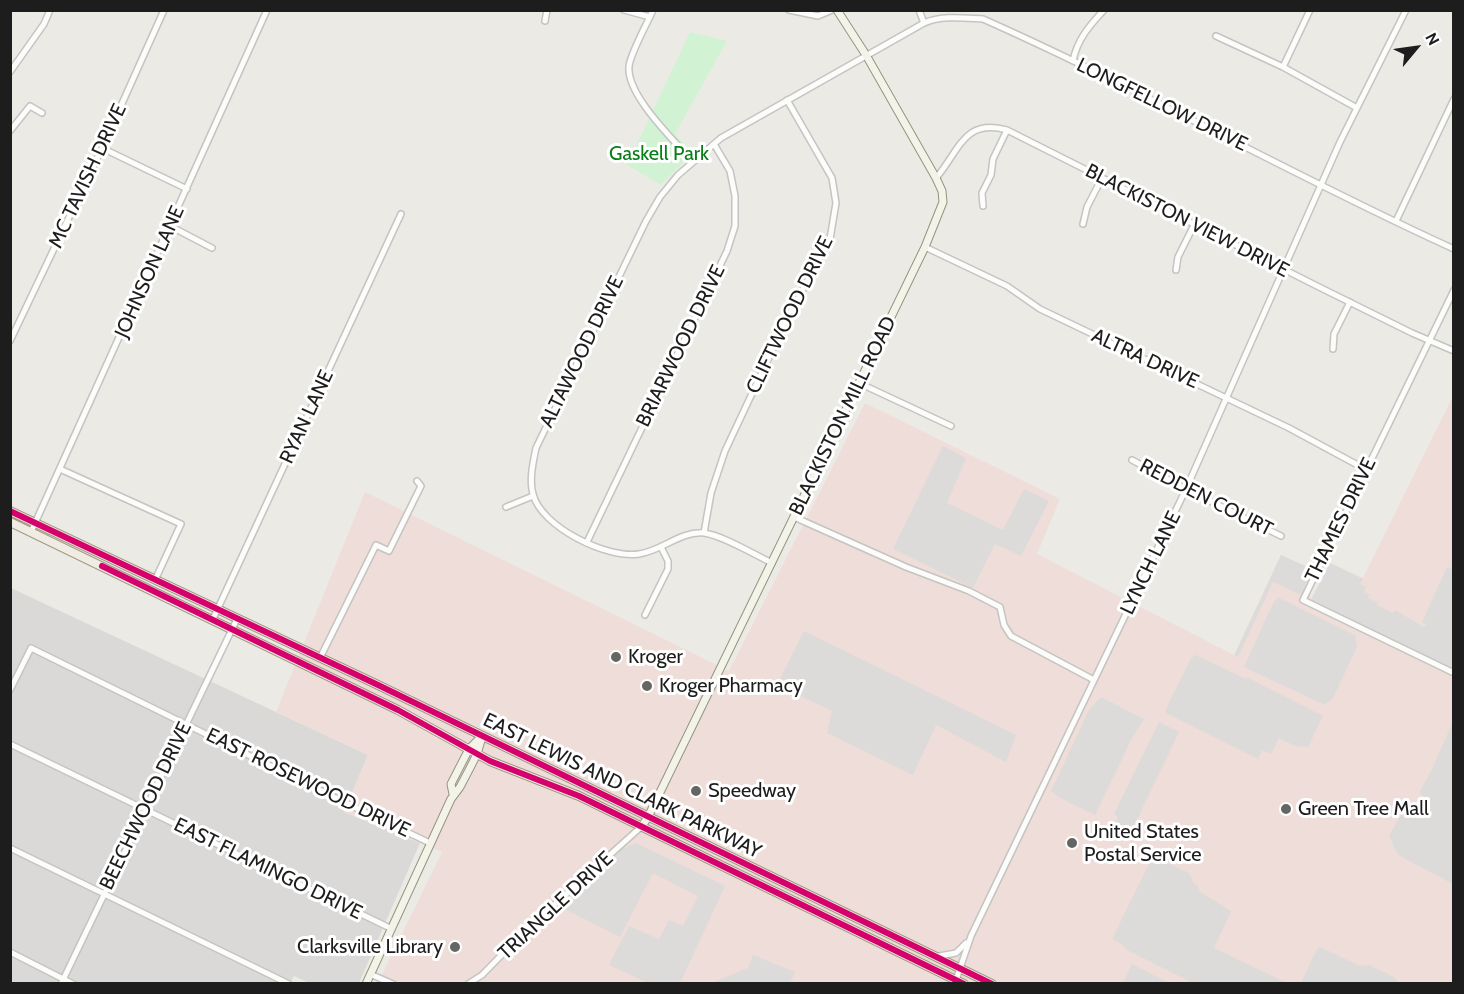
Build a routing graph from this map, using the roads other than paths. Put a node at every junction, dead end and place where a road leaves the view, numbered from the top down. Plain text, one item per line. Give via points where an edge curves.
1 (50, 10) edge
2 (164, 10) edge
3 (267, 10) edge
4 (547, 10) edge
5 (624, 10) edge
6 (653, 10) edge
7 (789, 10) edge
8 (835, 10) edge
9 (919, 10) edge
10 (971, 10) edge
11 (1104, 10) edge
12 (1310, 10) edge
13 (1406, 10) edge
14 (650, 18) junction
15 (970, 18) junction
16 (545, 21) dead end
17 (924, 23) junction
18 (1216, 36) dead end
19 (866, 55) junction
20 (1073, 61) junction
21 (1284, 67) junction
22 (10, 72) edge
23 (1454, 99) edge
24 (787, 100) junction
25 (1357, 108) junction
26 (42, 113) dead end
27 (1007, 130) junction
28 (10, 131) edge
29 (714, 144) junction
30 (102, 148) junction
31 (692, 161) junction
32 (936, 178) junction
33 (1102, 178) junction
34 (1322, 185) junction
35 (187, 189) junction
36 (983, 206) dead end
37 (401, 214) dead end
38 (1396, 221) junction
39 (1083, 224) dead end
40 (1194, 225) junction
41 (170, 226) junction
42 (925, 247) junction
43 (212, 248) dead end
44 (1454, 249) edge
45 (1285, 269) junction
46 (1176, 270) dead end
47 (1454, 290) edge
48 (1350, 302) junction
49 (1428, 340) junction
50 (10, 341) edge
51 (1333, 349) dead end
52 (1454, 351) edge
53 (859, 383) junction
54 (1227, 398) junction
55 (951, 426) dead end
56 (1132, 460) dead end
57 (60, 469) junction
58 (1365, 469) junction
59 (417, 482) dead end
60 (1186, 489) junction
61 (533, 496) junction
62 (506, 507) dead end
63 (10, 511) edge
64 (794, 517) junction
65 (10, 522) edge
66 (35, 523) junction
67 (31, 532) junction
68 (704, 533) junction
69 (1281, 536) dead end
70 (587, 542) junction
71 (661, 547) junction
72 (772, 563) junction
73 (155, 579) junction
74 (217, 609) junction
75 (645, 615) dead end
76 (213, 619) junction
77 (237, 619) junction
78 (232, 629) junction
79 (320, 658) junction
80 (1454, 673) edge
81 (1094, 680) junction
82 (10, 690) edge
83 (186, 723) junction
84 (482, 736) junction
85 (10, 744) edge
86 (469, 749) junction
87 (477, 754) junction
88 (453, 794) junction
89 (145, 808) junction
90 (648, 817) junction
91 (642, 826) junction
92 (430, 843) junction
93 (10, 848) edge
94 (104, 894) junction
95 (392, 929) junction
96 (971, 936) junction
97 (10, 952) edge
98 (932, 955) junction
99 (960, 968) junction
100 (370, 974) junction
101 (63, 981) edge
102 (960, 982) edge
103 (73, 984) edge
104 (289, 984) edge
105 (366, 984) edge
106 (393, 984) edge
107 (468, 984) edge
108 (992, 984) edge

1 - 22 street
2 - 30 street, MC TAVISH DRIVE
3 - 35 street, JOHNSON LANE
4 - 16 street
5 - 14 street
6 - 14 street
7 - 8 street via 818,16
8 - 19 main road, BLACKISTON MILL ROAD
9 - 17 street
10 - 15 street
11 - 20 street via 1086,30
12 - 21 street
13 - 25 street, LYNCH LANE
14 - 31 street via 629,66 632,85
15 - 17 street, LONGFELLOW DRIVE
15 - 20 street, LONGFELLOW DRIVE via 983,19
17 - 19 street, LONGFELLOW DRIVE
18 - 21 street
19 - 24 street, ALTAWOOD DRIVE
19 - 32 main road, BLACKISTON MILL ROAD
20 - 34 street, LONGFELLOW DRIVE
21 - 25 street
23 - 38 street
24 - 29 street, ALTAWOOD DRIVE
24 - 68 street, CLIFTWOOD DRIVE via 832,178 836,203 830,239 725,451 711,493
25 - 34 street, LYNCH LANE
26 - 28 street via 30,106
27 - 32 street, BLACKISTON VIEW DRIVE via 996,127 970,133
27 - 33 street, BLACKISTON VIEW DRIVE
27 - 36 street via 982,193
29 - 31 street, ALTAWOOD DRIVE
29 - 70 street, BRIARWOOD DRIVE via 730,171 735,226 727,251
30 - 35 street
30 - 50 street, MC TAVISH DRIVE
31 - 61 street, ALTAWOOD DRIVE via 660,197 646,221 536,448 531,477
32 - 42 main road, BLACKISTON MILL ROAD via 943,202
33 - 39 street
33 - 40 street, BLACKISTON VIEW DRIVE
34 - 38 street, LONGFELLOW DRIVE
34 - 45 street, LYNCH LANE
35 - 41 street, JOHNSON LANE
37 - 74 street, RYAN LANE
38 - 44 street, LONGFELLOW DRIVE
40 - 45 street, BLACKISTON VIEW DRIVE
40 - 46 street
41 - 43 street
41 - 57 street, JOHNSON LANE
42 - 53 main road, BLACKISTON MILL ROAD
42 - 54 street, ALTRA DRIVE via 1007,286 1040,309
45 - 48 street, BLACKISTON VIEW DRIVE
45 - 54 street, LYNCH LANE
47 - 49 street, THAMES DRIVE
48 - 49 street, BLACKISTON VIEW DRIVE
48 - 51 street via 1334,334
49 - 52 street, BLACKISTON VIEW DRIVE
49 - 58 street, THAMES DRIVE
53 - 55 street
53 - 64 main road, BLACKISTON MILL ROAD
54 - 58 street, ALTRA DRIVE
54 - 60 street, LYNCH LANE
56 - 60 street, REDDEN COURT
57 - 66 street, JOHNSON LANE
57 - 73 street via 182,524
58 - 80 street, THAMES DRIVE via 1303,600
59 - 79 street via 421,486 389,550 376,545
60 - 69 street, REDDEN COURT
60 - 81 street, LYNCH LANE
61 - 62 street
61 - 70 street via 560,529
63 - 66 main road, EAST LEWIS AND CLARK PARKWAY
64 - 72 main road, BLACKISTON MILL ROAD
64 - 81 street via 1000,607 1011,636
65 - 67 main road, EAST LEWIS AND CLARK PARKWAY
66 - 67 street, JOHNSON LANE
66 - 73 main road, EAST LEWIS AND CLARK PARKWAY
67 - 76 main road, EAST LEWIS AND CLARK PARKWAY
68 - 71 street via 682,537
68 - 72 street
70 - 71 street via 629,555
71 - 75 street via 668,569
72 - 90 main road, BLACKISTON MILL ROAD
73 - 74 main road, EAST LEWIS AND CLARK PARKWAY
74 - 76 street, RYAN LANE
74 - 77 main road, EAST LEWIS AND CLARK PARKWAY
76 - 78 main road, EAST LEWIS AND CLARK PARKWAY
77 - 78 street, BEECHWOOD DRIVE
77 - 79 main road, EAST LEWIS AND CLARK PARKWAY
78 - 83 street, BEECHWOOD DRIVE
78 - 86 main road, EAST LEWIS AND CLARK PARKWAY
79 - 84 main road, EAST LEWIS AND CLARK PARKWAY
81 - 96 street, LYNCH LANE
82 - 83 street, EAST ROSEWOOD DRIVE via 31,648
83 - 89 street, BEECHWOOD DRIVE
83 - 92 street, EAST ROSEWOOD DRIVE
84 - 86 main road
84 - 87 main road
84 - 90 main road, EAST LEWIS AND CLARK PARKWAY
85 - 89 street, EAST FLAMINGO DRIVE
86 - 87 main road, EAST LEWIS AND CLARK PARKWAY
86 - 88 main road via 452,784
87 - 88 main road
87 - 91 main road, EAST LEWIS AND CLARK PARKWAY
88 - 92 main road
89 - 94 street, BEECHWOOD DRIVE
89 - 95 street, EAST FLAMINGO DRIVE
90 - 91 main road, BLACKISTON MILL ROAD
90 - 98 main road, EAST LEWIS AND CLARK PARKWAY
91 - 102 main road, EAST LEWIS AND CLARK PARKWAY
91 - 107 street, TRIANGLE DRIVE
92 - 95 main road
93 - 94 street
94 - 101 street, BEECHWOOD DRIVE
94 - 104 street
95 - 100 main road
96 - 98 street, LYNCH LANE via 956,953
96 - 99 street, LYNCH LANE
97 - 101 street
98 - 99 main road, EAST LEWIS AND CLARK PARKWAY
99 - 102 street, LYNCH LANE
99 - 108 main road, EAST LEWIS AND CLARK PARKWAY
100 - 105 main road
100 - 106 street
101 - 103 street

